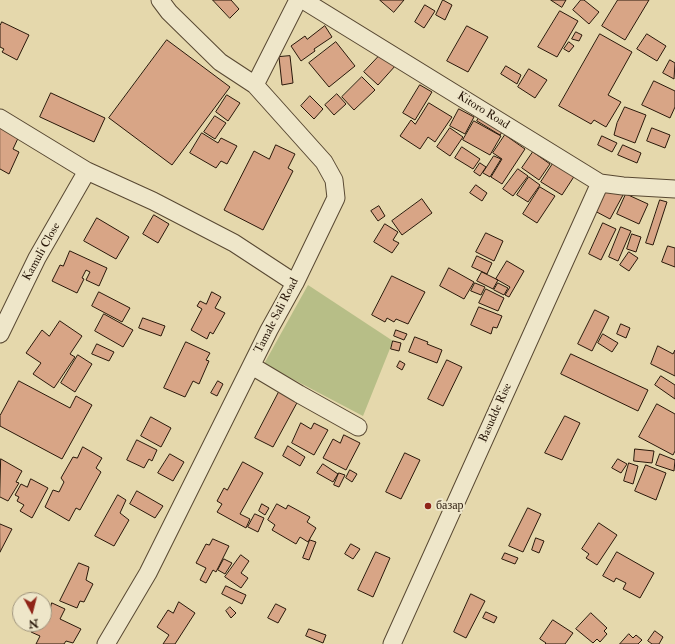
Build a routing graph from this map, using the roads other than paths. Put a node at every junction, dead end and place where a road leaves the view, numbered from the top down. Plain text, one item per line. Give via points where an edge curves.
1 (160, 0) edge
2 (298, 0) edge
3 (303, 0) edge
4 (255, 86) junction
5 (0, 118) edge
6 (87, 171) junction
7 (600, 183) junction
8 (675, 189) edge
9 (294, 283) junction
10 (0, 334) edge
11 (252, 366) junction
12 (358, 427) dead end
13 (106, 644) edge
14 (392, 644) edge

1 - 4 street, Tamale Sali Road via 220,62
2 - 4 street
3 - 7 street, Kitoro Road
4 - 9 street, Tamale Sali Road via 324,162 334,180 336,198
5 - 6 street
6 - 9 street via 153,201 234,243
6 - 10 street, Kamuli Close via 37,258
7 - 8 street, Kitoro Road
7 - 14 street, Basudde Rise
9 - 11 street, Tamale Sali Road
11 - 12 street
11 - 13 street, Tamale Sali Road via 148,572

